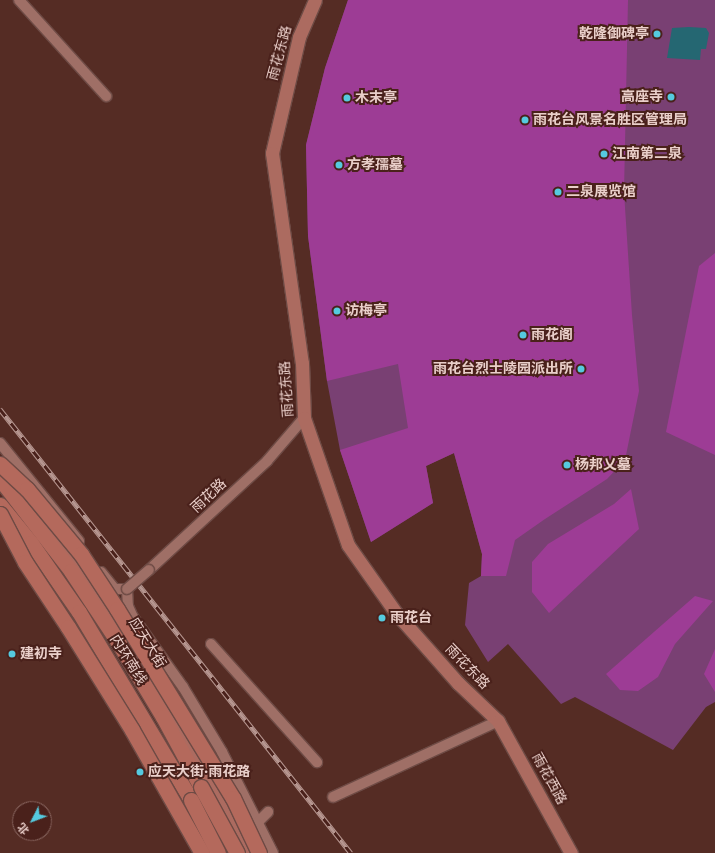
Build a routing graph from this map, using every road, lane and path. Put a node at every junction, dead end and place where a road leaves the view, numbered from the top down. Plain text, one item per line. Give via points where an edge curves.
1 (18, 0) edge
2 (315, 0) edge
3 (106, 96) dead end
4 (304, 418) junction
5 (0, 443) edge
6 (0, 460) edge
7 (0, 464) edge
8 (0, 479) edge
9 (0, 505) edge
10 (0, 514) edge
11 (0, 522) edge
12 (127, 590) junction
13 (211, 644) dead end
14 (498, 721) junction
15 (317, 762) dead end
16 (333, 798) dead end
17 (268, 812) dead end
18 (258, 822) junction
19 (242, 838) junction
20 (209, 853) edge
21 (237, 853) edge
22 (249, 853) edge
23 (259, 853) edge
24 (273, 853) edge
25 (571, 853) edge

1 - 3 street
2 - 4 main road, 雨花东路 via 299,37 272,153 302,363
4 - 12 street, 雨花路, bridge via 267,461
4 - 14 main road, 雨花东路 via 348,545 396,613 458,682
5 - 12 street via 74,534 106,579 115,589
6 - 19 main road, 应天大街 via 106,607 224,798
7 - 23 highway, bridge via 27,489 81,554 233,798
8 - 21 highway, 内环南线, bridge via 71,571 118,642 163,717
9 - 20 highway, 内环南线, bridge via 79,612 191,800
10 - 20 highway, bridge via 25,562
11 - 20 main road via 37,568 136,721
12 - 18 street via 128,606 133,617 183,687 222,752
13 - 15 street
14 - 16 street
14 - 25 main road, 雨花西路
17 - 18 street
18 - 19 street
18 - 24 street
19 - 20 street
19 - 22 main road, 应天大街

